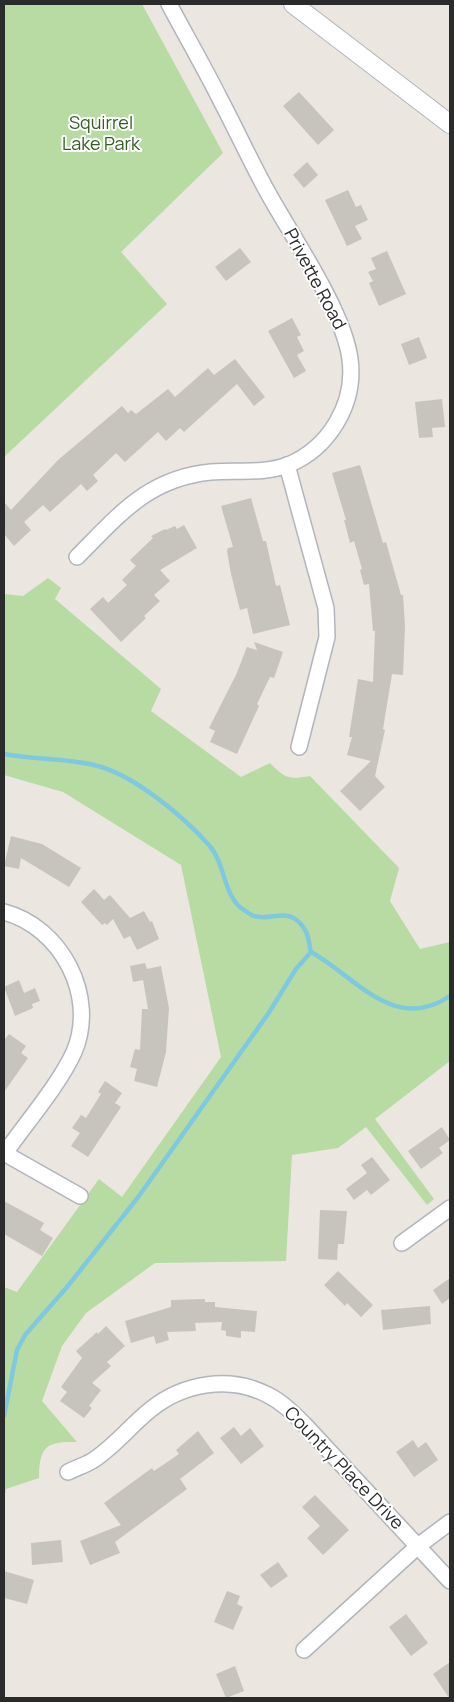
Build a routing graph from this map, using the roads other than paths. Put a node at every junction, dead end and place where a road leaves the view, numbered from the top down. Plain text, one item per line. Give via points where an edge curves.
1 (169, 4) edge
2 (292, 4) edge
3 (450, 124) edge
4 (287, 465) junction
5 (77, 557) dead end
6 (299, 747) dead end
7 (4, 912) edge
8 (4, 1153) edge
9 (80, 1196) dead end
10 (450, 1208) edge
11 (402, 1243) dead end
12 (68, 1472) dead end
13 (450, 1522) edge
14 (418, 1546) junction
15 (450, 1581) edge
16 (304, 1650) dead end

1 - 4 street, Privette Road via 323,289 344,334 351,360 348,396 334,430 311,453
2 - 3 street
4 - 5 street, Privette Road via 257,472 211,472 186,476 159,486 133,501
4 - 6 street via 326,608 327,637
7 - 8 street via 18,916 60,948 70,965 81,1007 74,1052
8 - 9 street
10 - 11 street
12 - 14 street, Country Place Drive via 92,1461 167,1398 199,1386 225,1384 246,1387 268,1395 291,1412
13 - 14 street
14 - 15 street, Country Place Drive
14 - 16 street

